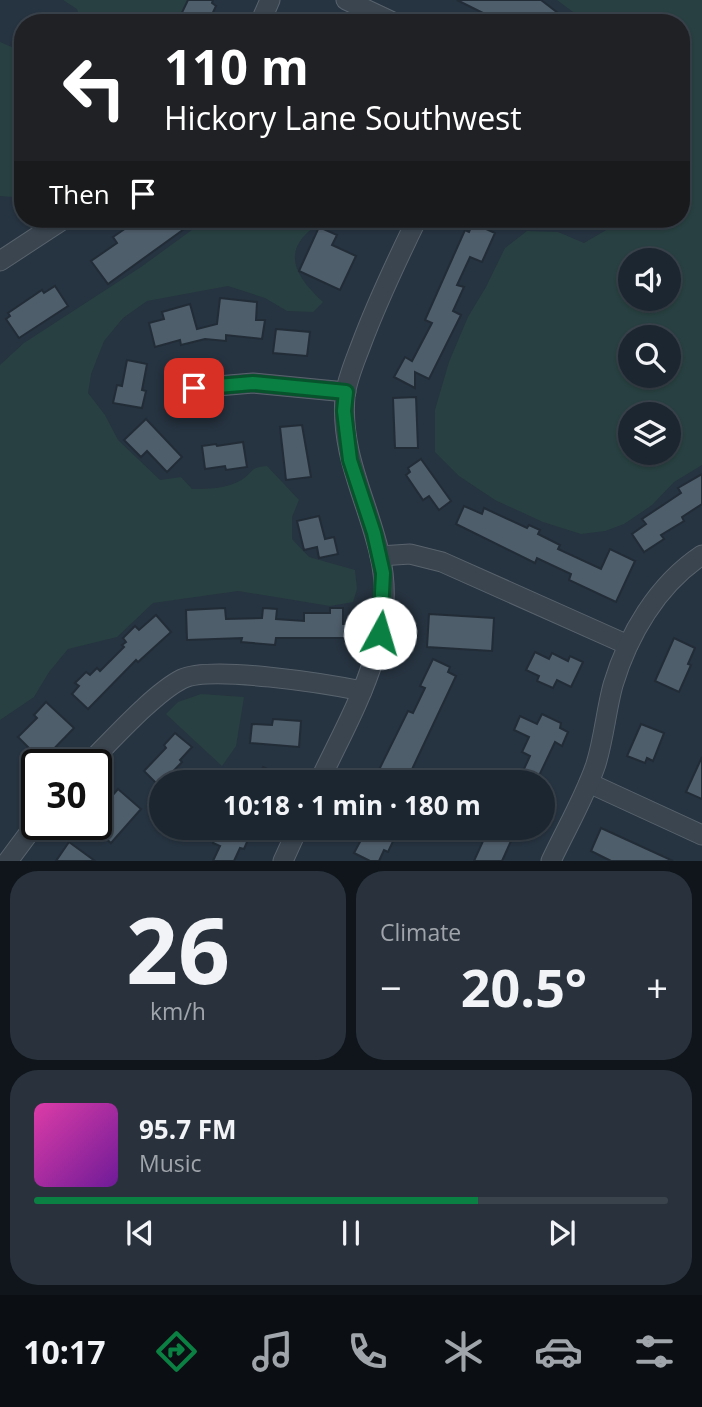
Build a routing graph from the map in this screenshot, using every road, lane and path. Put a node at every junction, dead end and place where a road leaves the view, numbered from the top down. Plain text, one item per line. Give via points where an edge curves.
1 (346, 0) edge
2 (376, 14) edge
3 (51, 228) edge
4 (413, 228) edge
5 (2, 261) edge
6 (194, 388) dead end
7 (346, 392) junction
8 (702, 555) edge
9 (380, 556) junction
10 (628, 645) junction
11 (362, 691) junction
12 (104, 749) edge
13 (325, 770) edge
14 (589, 783) junction
15 (702, 835) edge
16 (22, 840) edge
17 (293, 840) edge
18 (6, 858) edge
19 (283, 861) edge
20 (551, 861) edge

1 - 2 street
3 - 5 street
4 - 7 street via 366,330
6 - 7 street via 253,383
7 - 9 street via 350,460
8 - 10 street via 662,590
9 - 10 street via 410,554 442,562
9 - 11 street via 382,618 378,647
10 - 14 street
11 - 12 street via 203,673 180,680
11 - 13 street
14 - 15 street
14 - 20 street
16 - 18 street
17 - 19 street

